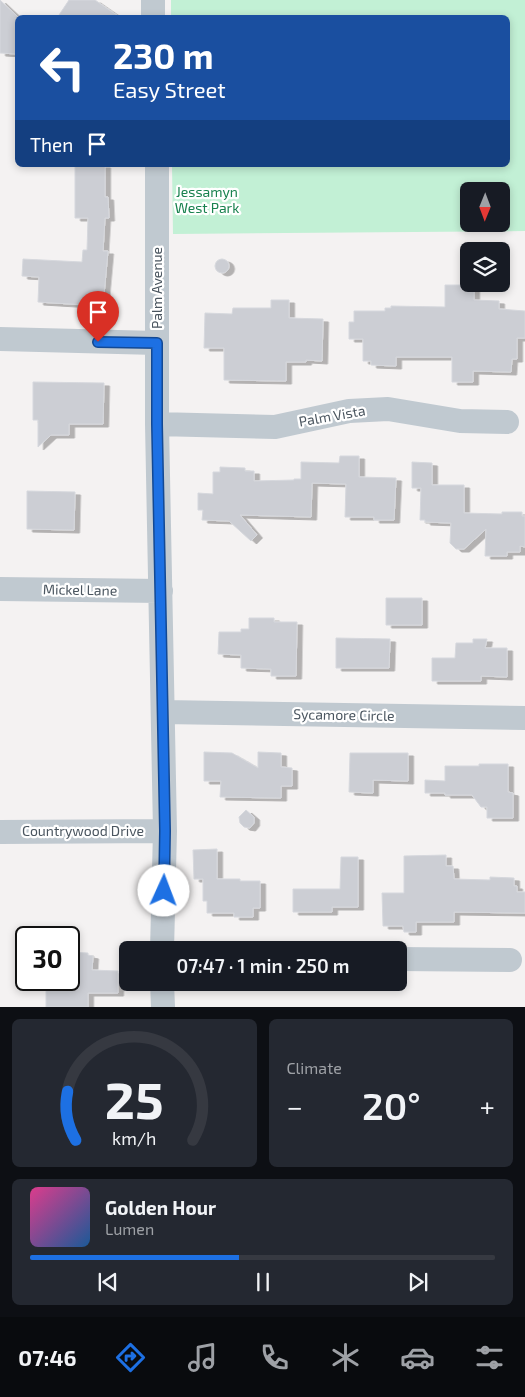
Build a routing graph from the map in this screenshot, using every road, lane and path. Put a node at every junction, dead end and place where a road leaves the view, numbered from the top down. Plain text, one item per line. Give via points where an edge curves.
1 (153, 0) edge
2 (153, 15) edge
3 (156, 167) edge
4 (0, 338) edge
5 (157, 343) junction
6 (507, 422) dead end
7 (157, 424) junction
8 (0, 589) edge
9 (161, 591) junction
10 (163, 712) junction
11 (525, 718) edge
12 (165, 831) junction
13 (0, 832) edge
14 (162, 941) edge
15 (407, 959) edge
16 (510, 960) dead end
17 (162, 991) edge
18 (162, 1007) edge

1 - 2 street
3 - 5 street, Palm Avenue
4 - 5 street
5 - 7 street, Palm Avenue
6 - 7 street, Palm Vista via 460,421 388,409 349,410 275,427
7 - 9 street, Palm Avenue
8 - 9 street, Mickel Lane
9 - 10 street, Palm Avenue
10 - 11 street, Sycamore Circle
10 - 12 street, Palm Avenue
12 - 13 street, Countrywood Drive
12 - 14 street, Palm Avenue
15 - 16 street
17 - 18 street

